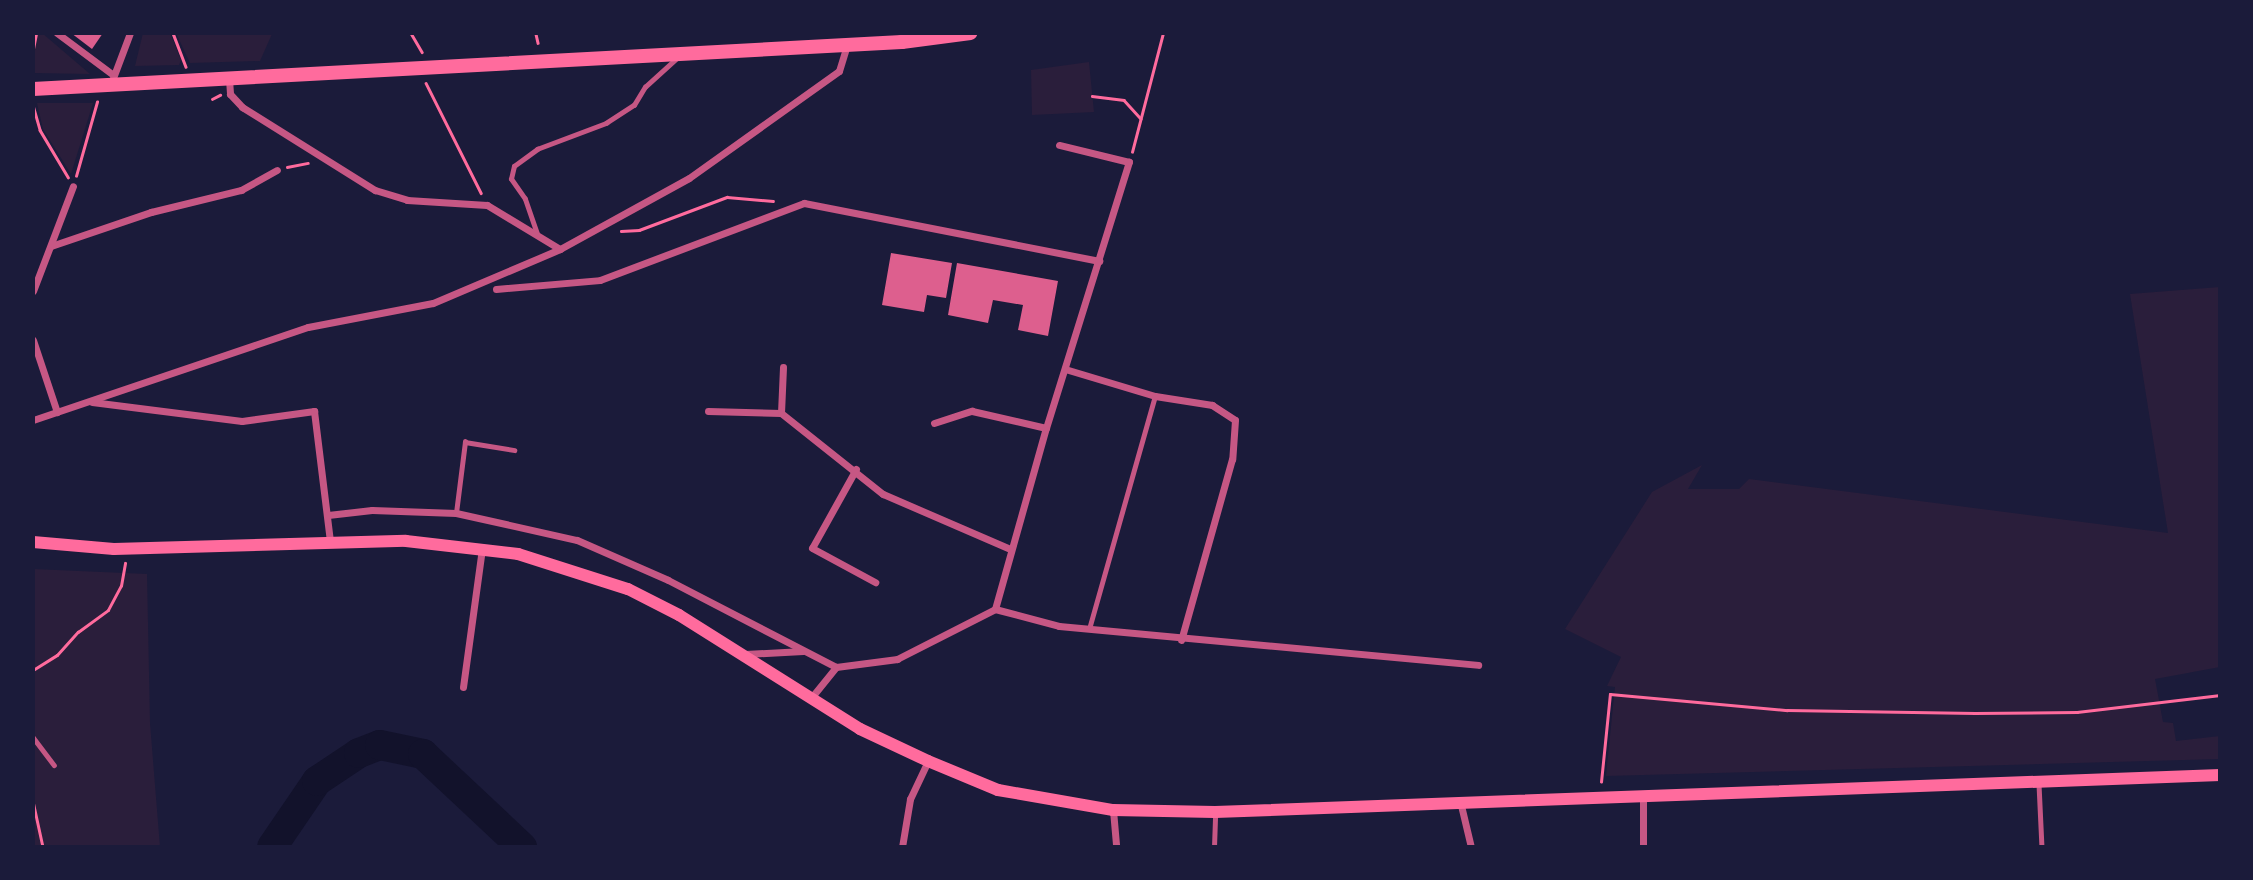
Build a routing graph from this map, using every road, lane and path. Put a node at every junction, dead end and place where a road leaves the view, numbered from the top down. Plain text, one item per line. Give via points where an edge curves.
1 (36, 33) edge
2 (57, 33) edge
3 (130, 33) edge
4 (173, 33) edge
5 (411, 33) edge
6 (970, 33) edge
7 (1163, 33) edge
8 (536, 34) edge
9 (538, 43) dead end
10 (847, 45) junction
11 (33, 48) edge
12 (684, 54) junction
13 (186, 67) dead end
14 (426, 68) junction
15 (229, 79) junction
16 (113, 80) junction
17 (33, 89) edge
18 (218, 96) dead end
19 (1092, 96) dead end
20 (212, 99) dead end
21 (33, 100) edge
22 (97, 101) dead end
23 (1141, 119) junction
24 (1059, 145) dead end
25 (327, 160) junction
26 (1129, 162) junction
27 (277, 170) joint
28 (73, 186) junction
29 (778, 201) dead end
30 (487, 205) junction
31 (593, 232) junction
32 (537, 235) junction
33 (51, 246) junction
34 (560, 249) junction
35 (1099, 261) junction
36 (496, 289) dead end
37 (33, 291) edge
38 (33, 340) edge
39 (783, 367) dead end
40 (1065, 369) junction
41 (1155, 396) junction
42 (91, 401) junction
43 (708, 411) dead end
44 (57, 412) junction
45 (782, 413) junction
46 (33, 420) edge
47 (934, 423) dead end
48 (1046, 428) junction
49 (514, 450) dead end
50 (856, 469) junction
51 (456, 513) junction
52 (328, 515) junction
53 (33, 542) edge
54 (330, 542) junction
55 (483, 548) junction
56 (125, 549) junction
57 (1010, 549) junction
58 (875, 582) dead end
59 (995, 609) junction
60 (1089, 629) junction
61 (1181, 640) junction
62 (807, 651) junction
63 (743, 654) junction
64 (1478, 665) dead end
65 (836, 667) junction
66 (33, 670) edge
67 (463, 687) dead end
68 (2220, 695) edge
69 (811, 698) junction
70 (33, 737) edge
71 (928, 761) junction
72 (54, 765) dead end
73 (2220, 775) edge
74 (2039, 780) junction
75 (1643, 793) junction
76 (1600, 794) junction
77 (1460, 800) junction
78 (33, 801) edge
79 (1113, 810) junction
80 (1215, 812) junction
81 (43, 847) edge
82 (902, 847) edge
83 (1116, 847) edge
84 (1214, 847) edge
85 (1471, 847) edge
86 (1643, 847) edge
87 (2042, 847) edge

1 - 11 path
2 - 16 street
3 - 16 street
4 - 13 path
5 - 14 path
6 - 10 main road
7 - 23 path
8 - 9 path
10 - 12 main road
10 - 31 street via 839,71 689,178
12 - 14 main road
12 - 32 lane via 661,69 634,105 607,123 537,149 514,166 511,179 525,199
14 - 15 main road
14 - 30 path via 426,84
15 - 16 main road
15 - 25 street via 234,100
16 - 17 main road
18 - 20 path
19 - 23 path via 1124,100
21 - 28 path via 40,130
22 - 28 path
23 - 26 path
24 - 26 street
25 - 27 path
25 - 30 street via 375,190 407,200
26 - 35 street
27 - 33 street via 241,190 150,212
28 - 33 street
29 - 31 path via 727,197 639,230
30 - 32 street
31 - 34 street
32 - 34 street
33 - 37 street
34 - 42 street via 433,303 308,327
35 - 36 street via 804,203 600,281
35 - 40 street
38 - 44 street
39 - 45 street
40 - 41 street
40 - 48 street
41 - 60 lane
41 - 61 street via 1212,405 1235,420 1232,459
42 - 44 street
42 - 52 street via 242,421 314,411
43 - 45 street
44 - 46 street
45 - 50 street
47 - 48 street via 972,411
48 - 57 street
49 - 51 lane via 466,442
50 - 57 street via 883,494 919,513
50 - 58 street via 812,548
51 - 52 street via 372,510
51 - 62 street via 578,540
52 - 54 street
53 - 56 main road
54 - 55 main road
54 - 56 main road
55 - 63 main road via 571,568 628,589
55 - 67 street
56 - 66 path via 121,586 108,610
57 - 59 street
59 - 60 street
59 - 65 street via 907,655
60 - 61 street
61 - 64 street
62 - 63 street
62 - 65 street
63 - 69 main road
65 - 69 street
68 - 76 path via 2077,712 1975,713 1787,710 1610,694
69 - 71 main road via 860,729
70 - 72 lane
71 - 79 main road via 998,790
71 - 82 street via 910,799
73 - 74 main road
74 - 75 main road
74 - 87 lane
75 - 76 main road
75 - 86 street
76 - 77 main road
77 - 80 main road
77 - 85 street
78 - 81 path
79 - 80 main road
79 - 83 street
80 - 84 lane

